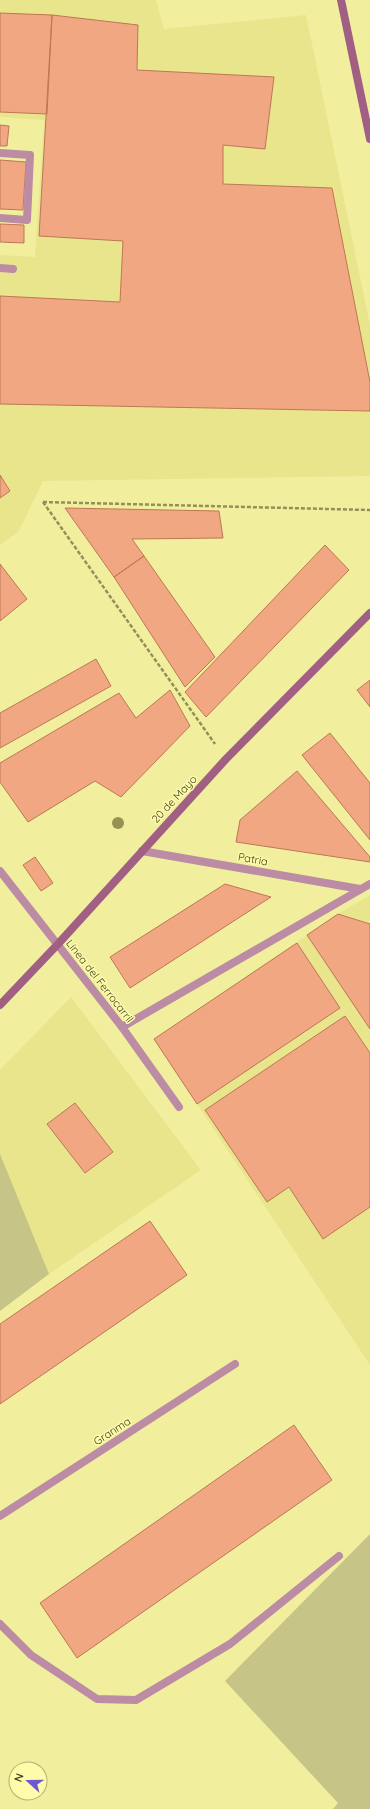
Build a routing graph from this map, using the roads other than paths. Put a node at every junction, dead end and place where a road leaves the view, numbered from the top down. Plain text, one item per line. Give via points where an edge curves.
1 (342, 0) edge
2 (370, 139) edge
3 (0, 153) edge
4 (0, 218) edge
5 (0, 268) edge
6 (14, 269) dead end
7 (370, 613) edge
8 (142, 851) junction
9 (0, 871) edge
10 (370, 884) edge
11 (360, 889) junction
12 (370, 891) edge
13 (58, 944) junction
14 (0, 1005) edge
15 (122, 1027) junction
16 (178, 1107) dead end
17 (235, 1364) dead end
18 (0, 1516) edge
19 (339, 1556) dead end
20 (0, 1624) edge

1 - 2 main road
3 - 4 street via 30,155 27,220
5 - 6 street
7 - 8 main road, 20 de Mayo via 226,759
8 - 11 street, Patria
8 - 13 main road, 20 de Mayo
9 - 13 street, Línea del Ferrocarril
10 - 11 street
11 - 12 street, Patria
11 - 15 street
13 - 14 main road, 20 de Mayo
13 - 15 street, Línea del Ferrocarril
15 - 16 street, Línea del Ferrocarril
17 - 18 street, Granma
19 - 20 street via 230,1644 136,1700 96,1699 31,1655

